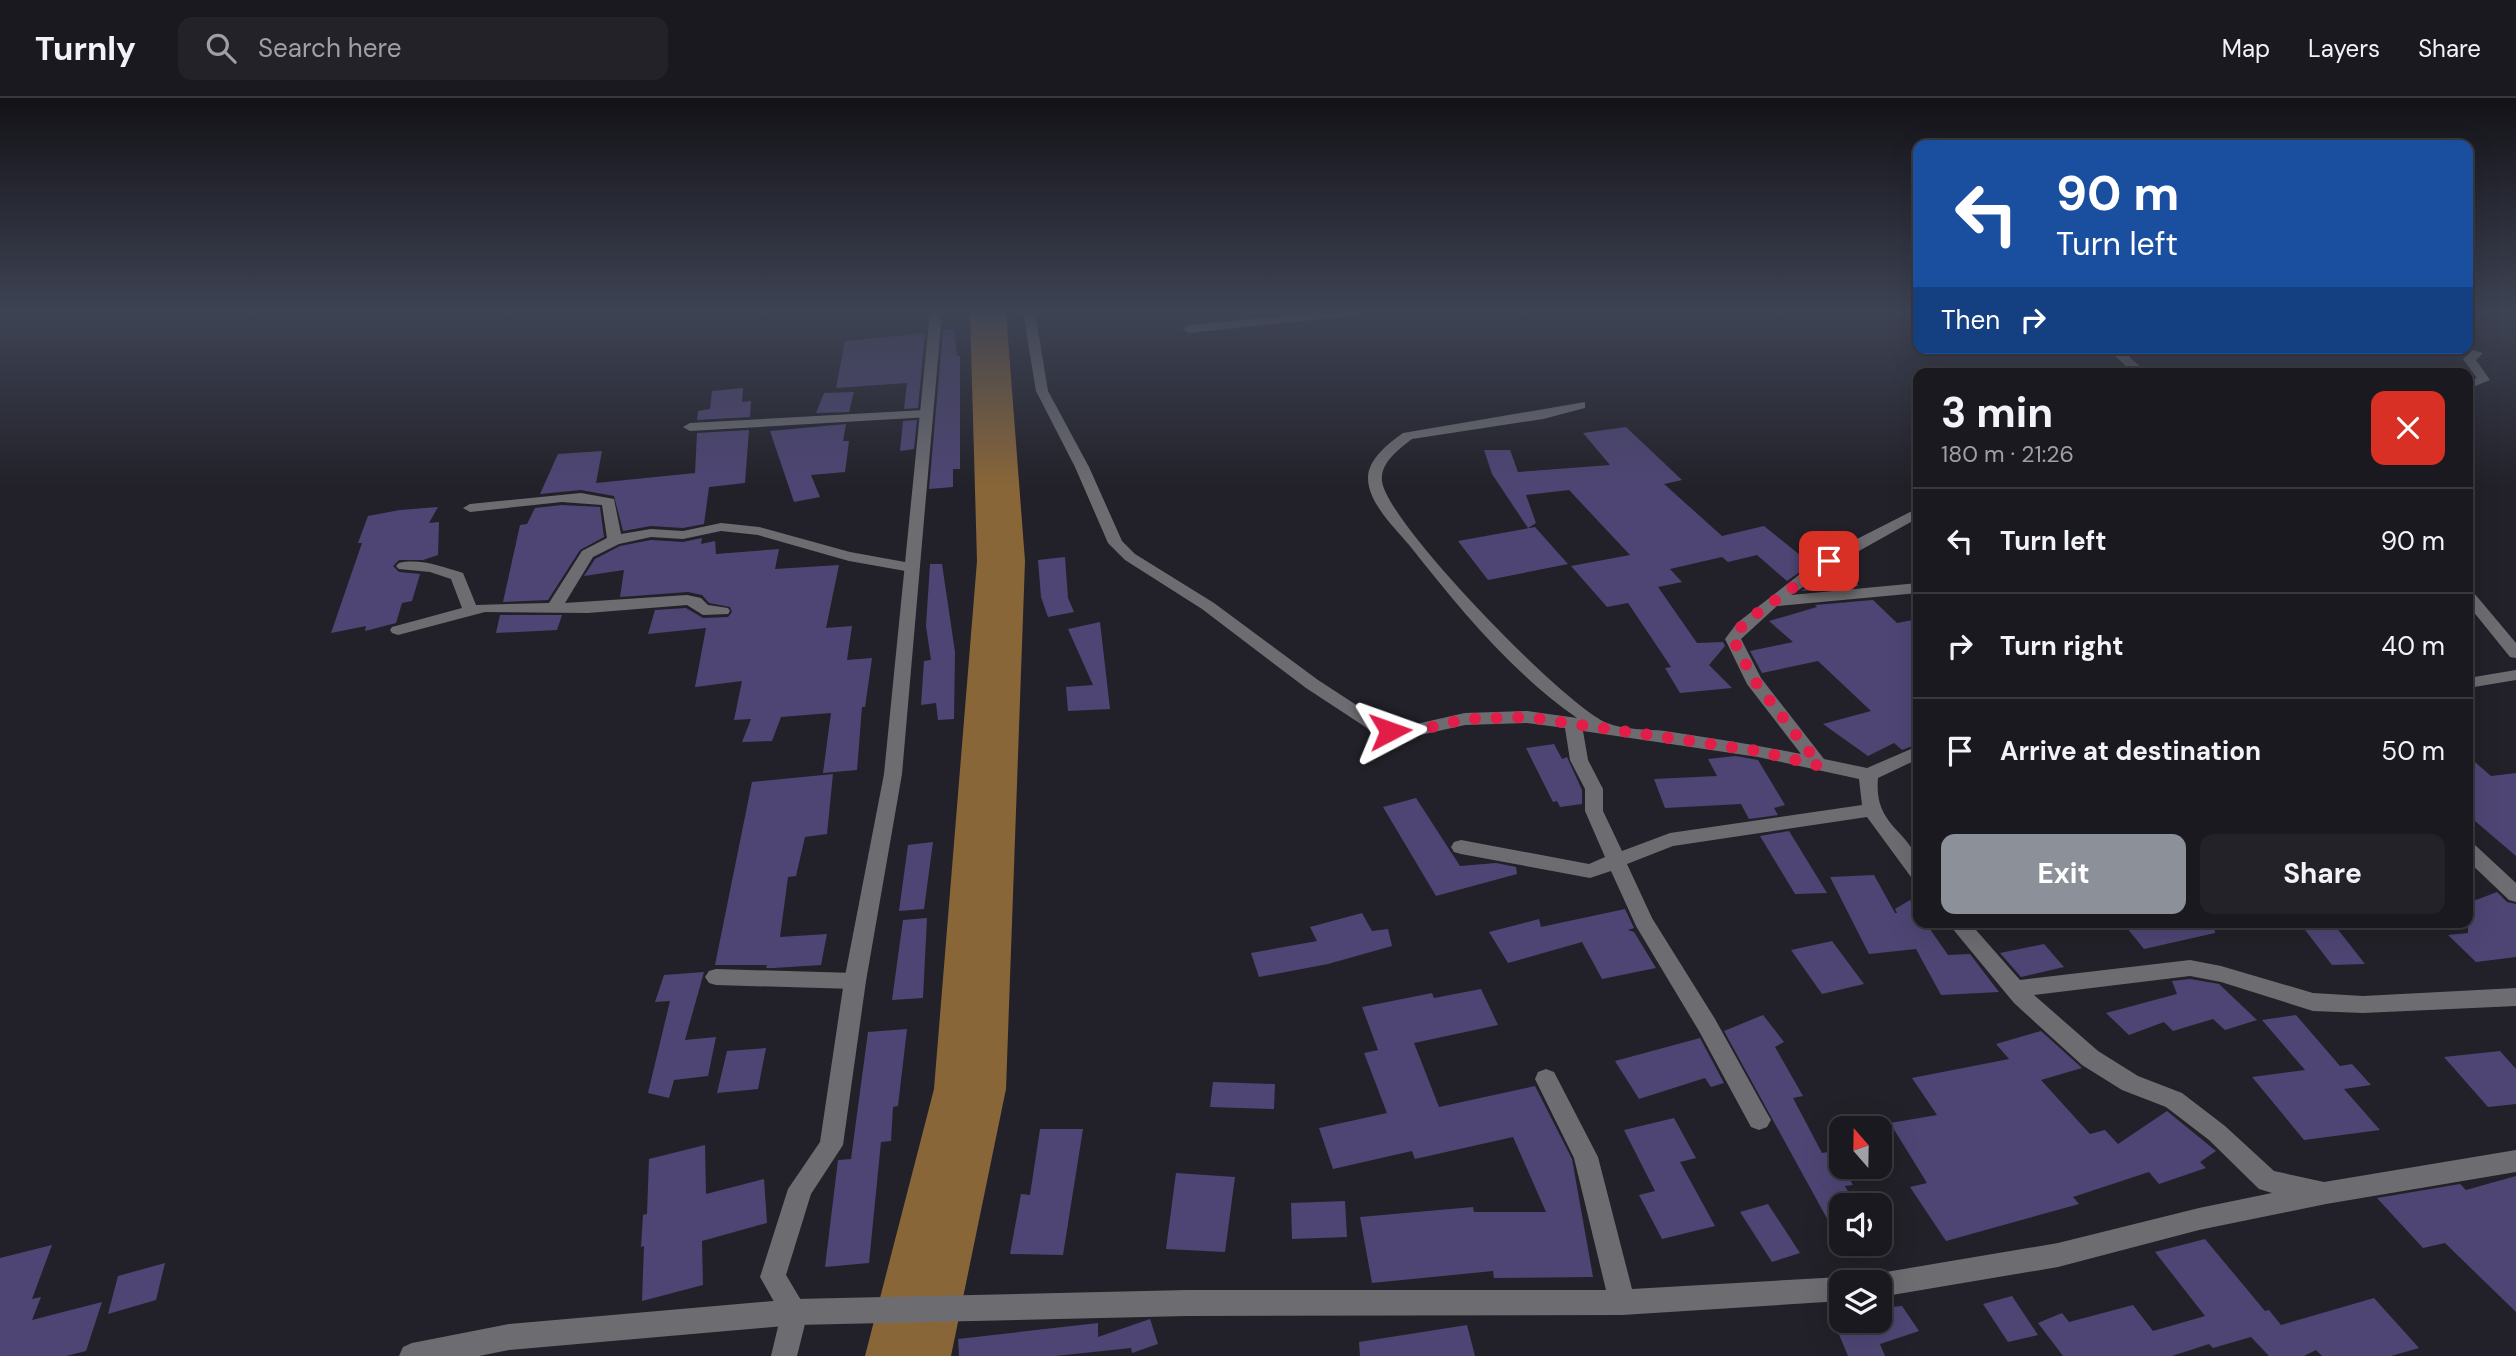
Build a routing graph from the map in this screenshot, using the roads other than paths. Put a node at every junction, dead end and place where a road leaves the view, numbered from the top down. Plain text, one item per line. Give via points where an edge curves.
1 (930, 371) edge
2 (1039, 371) edge
3 (2477, 371) edge
4 (2473, 383) edge
5 (1580, 405) dead end
6 (925, 414) junction
7 (690, 427) dead end
8 (470, 508) dead end
9 (1913, 515) edge
10 (615, 540) junction
11 (404, 566) dead end
12 (911, 568) junction
13 (1913, 588) edge
14 (1772, 601) junction
15 (2473, 602) edge
16 (555, 606) junction
17 (470, 610) junction
18 (722, 611) dead end
19 (398, 630) dead end
20 (2516, 653) edge
21 (2516, 674) edge
22 (2473, 682) edge
23 (1573, 723) junction
24 (1603, 728) junction
25 (1913, 754) edge
26 (1820, 766) junction
27 (1869, 775) junction
28 (1871, 810) junction
29 (1461, 847) dead end
30 (2473, 855) edge
31 (1618, 859) junction
32 (1913, 865) edge
33 (2516, 895) edge
34 (1962, 928) edge
35 (716, 977) dead end
36 (855, 981) junction
37 (2015, 989) junction
38 (2516, 997) edge
39 (1546, 1079) dead end
40 (1759, 1120) dead end
41 (2516, 1161) edge
42 (2326, 1192) junction
43 (1892, 1283) edge
44 (1829, 1290) edge
45 (1622, 1302) junction
46 (794, 1312) junction
47 (412, 1356) edge
48 (784, 1356) edge

1 - 6 street
2 - 23 street via 1042,391 1082,467 1108,531 1130,557 1208,606 1312,684 1382,729 1407,732 1478,718 1527,717
3 - 4 street via 2484,380
5 - 24 street via 1408,436 1376,470 1375,483 1394,516 1466,606 1566,704
6 - 7 street
6 - 12 street
8 - 10 street via 603,499 609,502
9 - 14 street via 1852,546
10 - 12 street via 651,533 683,536 706,528 732,527 779,534 849,556
10 - 16 street via 587,554
11 - 17 street via 458,576
12 - 36 street via 893,774
13 - 14 street
14 - 26 street via 1744,623 1733,639 1735,647 1754,680
15 - 20 street
16 - 17 street
16 - 18 street via 687,600 703,610
17 - 19 street
21 - 22 street
23 - 24 street
23 - 31 street via 1579,760 1594,789 1594,811
24 - 26 street via 1758,751
25 - 27 street
26 - 27 street
27 - 28 street via 1865,790
28 - 31 street via 1670,840
28 - 32 street
29 - 31 street via 1590,871
30 - 33 street
31 - 40 street via 1643,921
34 - 37 street
35 - 36 street
36 - 46 street via 831,1145 800,1189 773,1277
37 - 38 street via 2190,968 2217,971 2271,993 2317,1002
37 - 42 street via 2090,1058 2130,1083 2174,1100 2268,1181
39 - 45 street via 1586,1157
41 - 42 street
42 - 43 street via 2058,1255
44 - 45 street
45 - 46 street via 1187,1303
46 - 47 street via 509,1337
46 - 48 street

